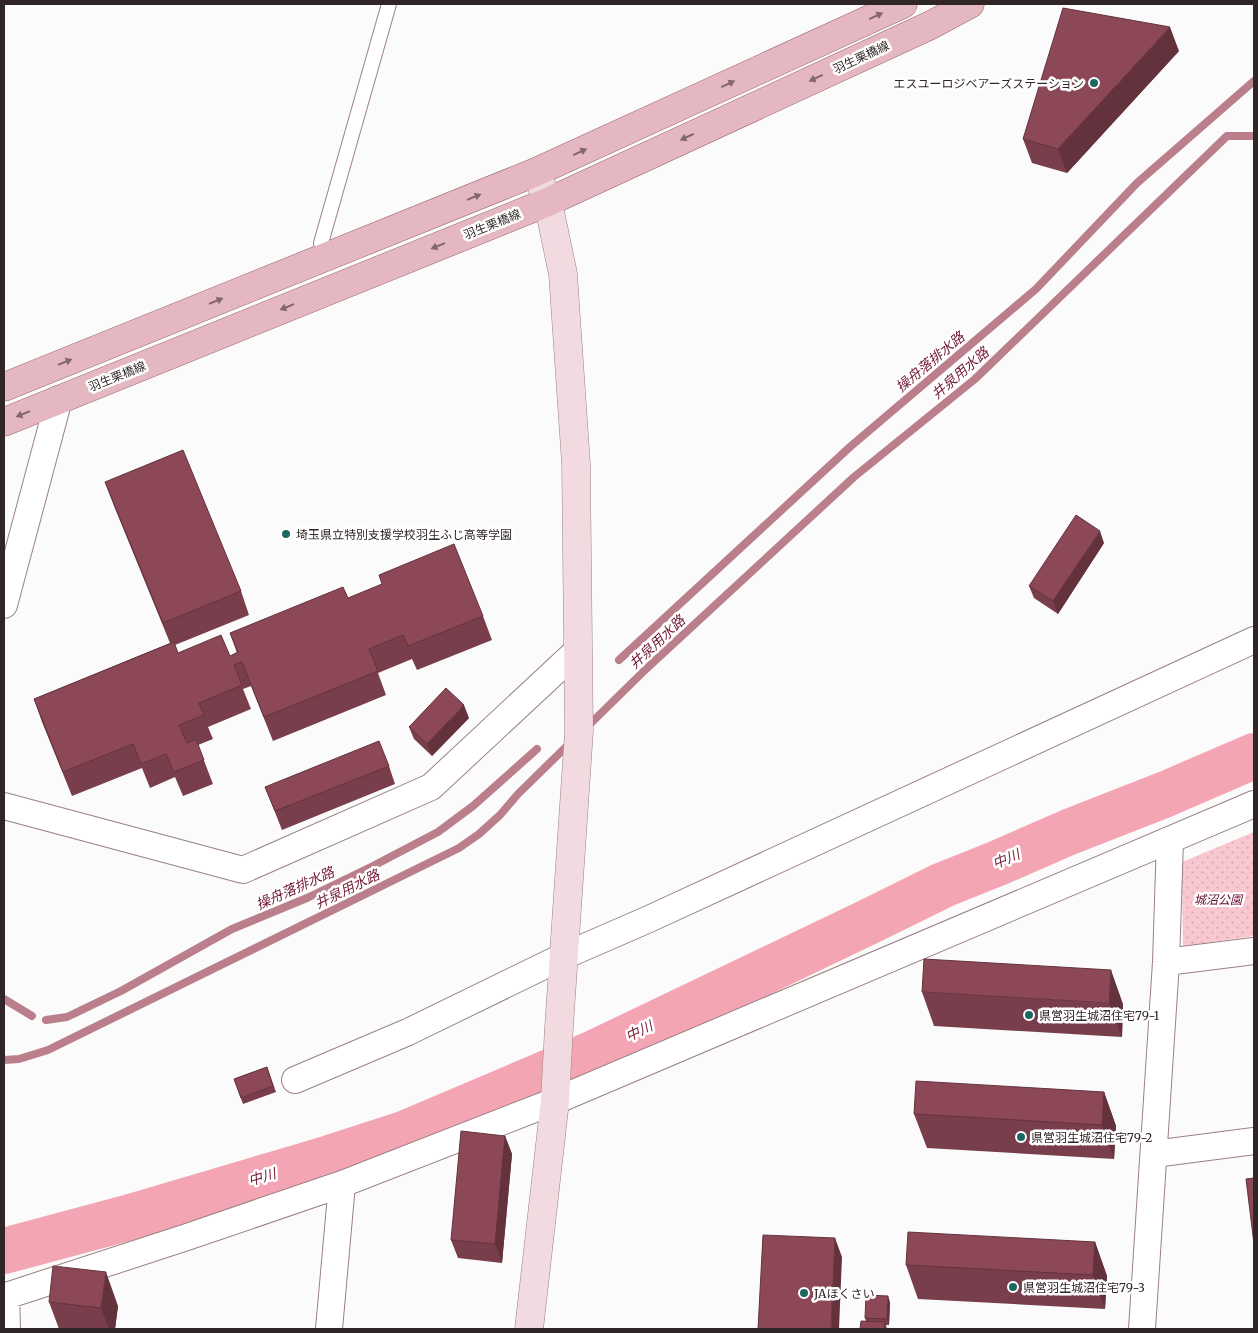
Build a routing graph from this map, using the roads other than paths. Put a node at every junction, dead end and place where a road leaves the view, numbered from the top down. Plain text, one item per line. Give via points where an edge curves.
1 (388, 4) edge
2 (902, 4) edge
3 (970, 4) edge
4 (536, 172) junction
5 (548, 202) junction
6 (321, 243) dead end
7 (4, 387) edge
8 (59, 399) junction
9 (4, 422) edge
10 (4, 605) edge
11 (1254, 640) edge
12 (578, 650) junction
13 (1254, 804) edge
14 (4, 806) edge
15 (1170, 840) junction
16 (1254, 951) edge
17 (564, 956) junction
18 (1166, 962) junction
19 (295, 1080) dead end
20 (556, 1101) junction
21 (1254, 1141) edge
22 (1154, 1154) junction
23 (342, 1184) junction
24 (5, 1296) edge
25 (7, 1329) edge
26 (329, 1329) edge
27 (529, 1329) edge
28 (1142, 1329) edge

1 - 6 lane
4 -> 2 main road
3 -> 5 main road, 羽生栗橋線
4 - 5 street
7 -> 4 main road
5 -> 8 main road, 羽生栗橋線
5 - 12 street via 563,274 576,464
8 -> 9 main road, 羽生栗橋線
8 - 10 street
11 - 17 street
12 - 14 street via 431,787 244,870
12 - 17 street via 579,731
13 - 15 street
15 - 18 street
15 - 20 street
16 - 18 street
17 - 19 street via 408,1032
17 - 20 street
18 - 22 street
20 - 23 street
20 - 27 street
21 - 22 street
22 - 28 street
23 - 24 street
23 - 26 street
24 - 25 street

